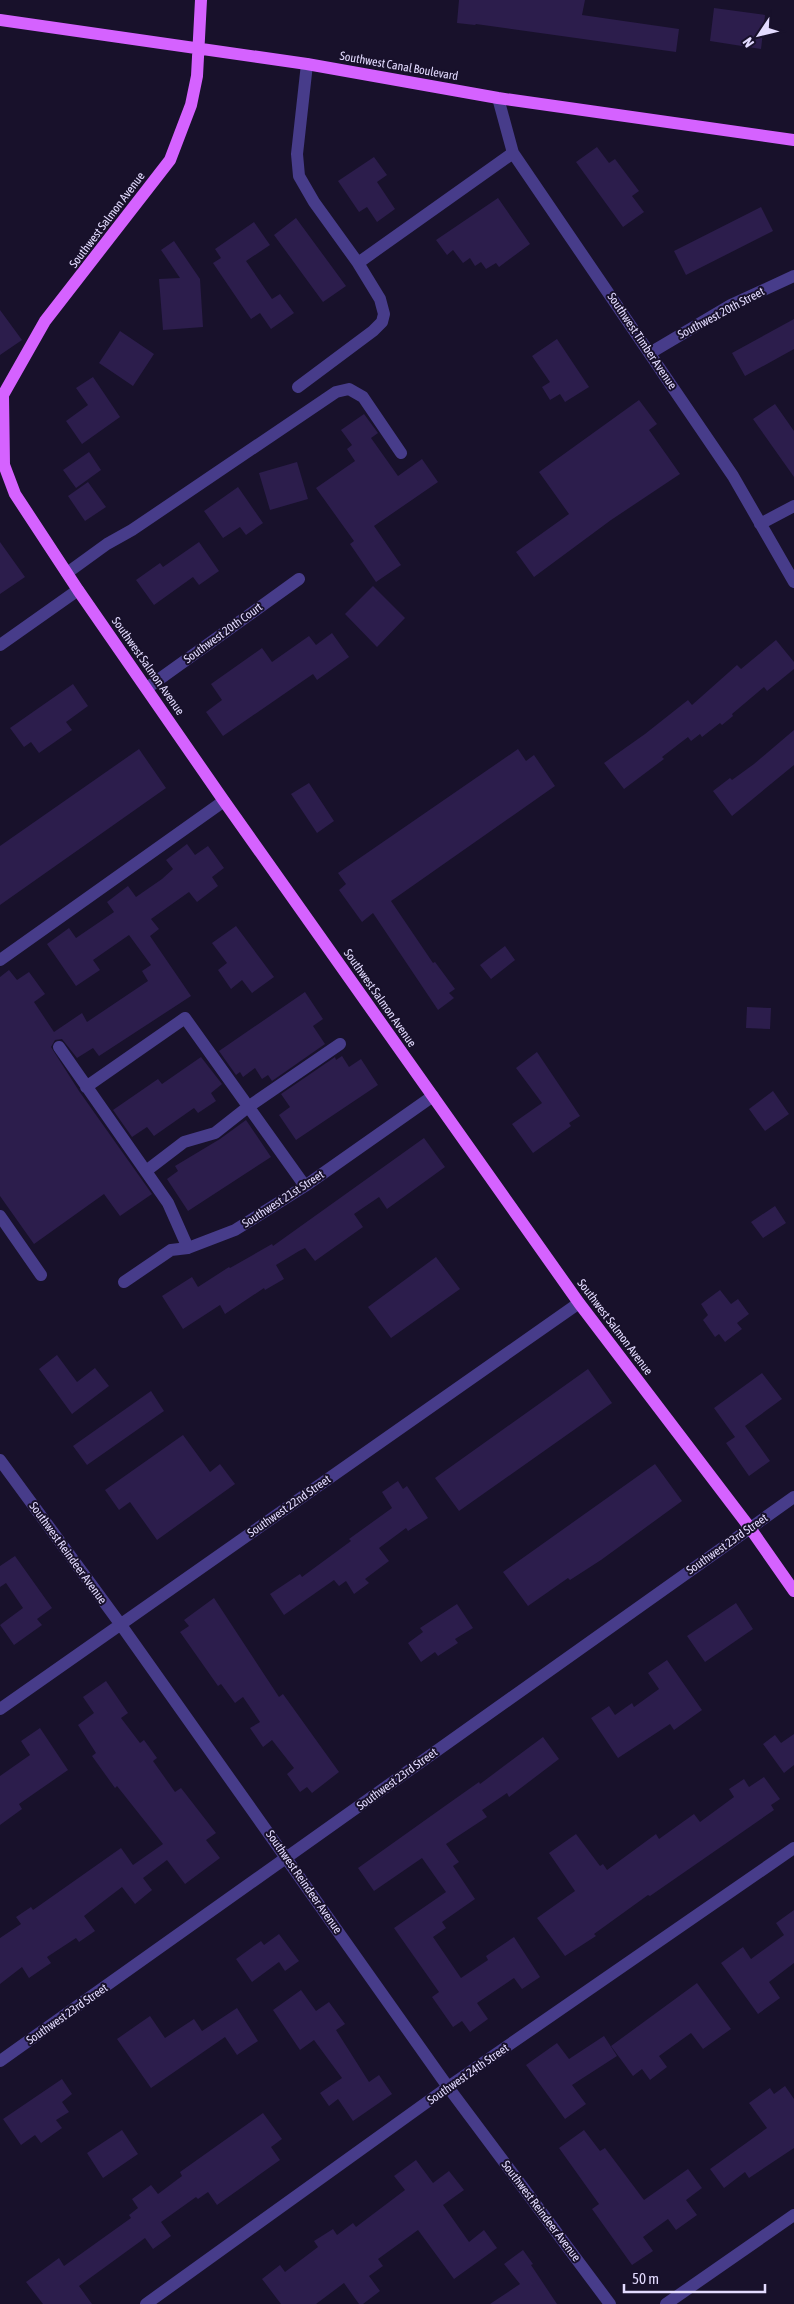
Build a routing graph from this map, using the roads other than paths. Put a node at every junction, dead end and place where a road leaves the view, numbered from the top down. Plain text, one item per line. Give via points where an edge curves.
1 (201, 0) edge
2 (0, 20) edge
3 (199, 48) junction
4 (307, 64) junction
5 (498, 98) junction
6 (794, 140) edge
7 (513, 153) junction
8 (358, 262) junction
9 (794, 276) edge
10 (650, 353) junction
11 (298, 387) dead end
12 (2, 395) edge
13 (401, 452) dead end
14 (794, 506) edge
15 (760, 524) junction
16 (67, 573) junction
17 (299, 578) dead end
18 (794, 582) edge
19 (78, 590) junction
20 (0, 645) edge
21 (147, 688) junction
22 (224, 801) junction
23 (0, 960) edge
24 (340, 1044) dead end
25 (58, 1047) dead end
26 (86, 1086) junction
27 (433, 1096) junction
28 (248, 1107) junction
29 (146, 1171) junction
30 (304, 1186) junction
31 (0, 1216) edge
32 (188, 1248) junction
33 (41, 1275) dead end
34 (124, 1282) dead end
35 (578, 1303) junction
36 (0, 1460) edge
37 (794, 1497) edge
38 (750, 1528) junction
39 (794, 1591) edge
40 (121, 1624) junction
41 (0, 1709) edge
42 (794, 1848) edge
43 (287, 1858) junction
44 (0, 2061) edge
45 (448, 2087) junction
46 (794, 2215) edge
47 (146, 2304) edge
48 (610, 2304) edge
49 (666, 2304) edge

1 - 3 main road, Southwest Salmon Avenue
2 - 3 main road, Southwest Canal Boulevard
3 - 4 main road, Southwest Canal Boulevard
3 - 12 main road, Southwest Salmon Avenue via 191,105 170,160 45,322
4 - 5 main road, Southwest Canal Boulevard
4 - 8 street via 297,154 299,176
5 - 6 main road, Southwest Canal Boulevard
5 - 7 street, Southwest Timber Avenue
7 - 8 street
7 - 10 street, Southwest Timber Avenue
8 - 11 street via 380,299 384,314 382,322
9 - 10 street, Southwest 20th Street via 731,305
10 - 15 street, Southwest Timber Avenue via 733,476
12 - 16 main road, Southwest Salmon Avenue via 4,465 15,494
13 - 16 street via 363,397 349,389 336,392
14 - 15 street
15 - 18 street, Southwest Timber Avenue
16 - 19 main road, Southwest Salmon Avenue
17 - 21 street, Southwest 20th Court
19 - 20 street
19 - 21 main road, Southwest Salmon Avenue
21 - 22 main road, Southwest Salmon Avenue
22 - 23 street
22 - 27 main road, Southwest Salmon Avenue
24 - 28 street
25 - 26 street
26 - 28 street via 185,1018
26 - 29 street
27 - 30 street, Southwest 21st Street
27 - 35 main road, Southwest Salmon Avenue
28 - 29 street via 215,1133 184,1142
28 - 30 street
29 - 32 street via 168,1203
30 - 32 street, Southwest 21st Street via 235,1230
31 - 33 street
32 - 34 street, Southwest 21st Street via 171,1250
35 - 38 main road, Southwest Salmon Avenue
35 - 40 street, Southwest 22nd Street
36 - 40 street, Southwest Reindeer Avenue
37 - 38 street, Southwest 23rd Street
38 - 39 main road, Southwest Salmon Avenue
38 - 43 street, Southwest 23rd Street
40 - 41 street, Southwest 22nd Street
40 - 43 street, Southwest Reindeer Avenue
42 - 45 street, Southwest 24th Street
43 - 44 street, Southwest 23rd Street
43 - 45 street, Southwest Reindeer Avenue
45 - 47 street, Southwest 24th Street
45 - 48 street, Southwest Reindeer Avenue
46 - 49 street

